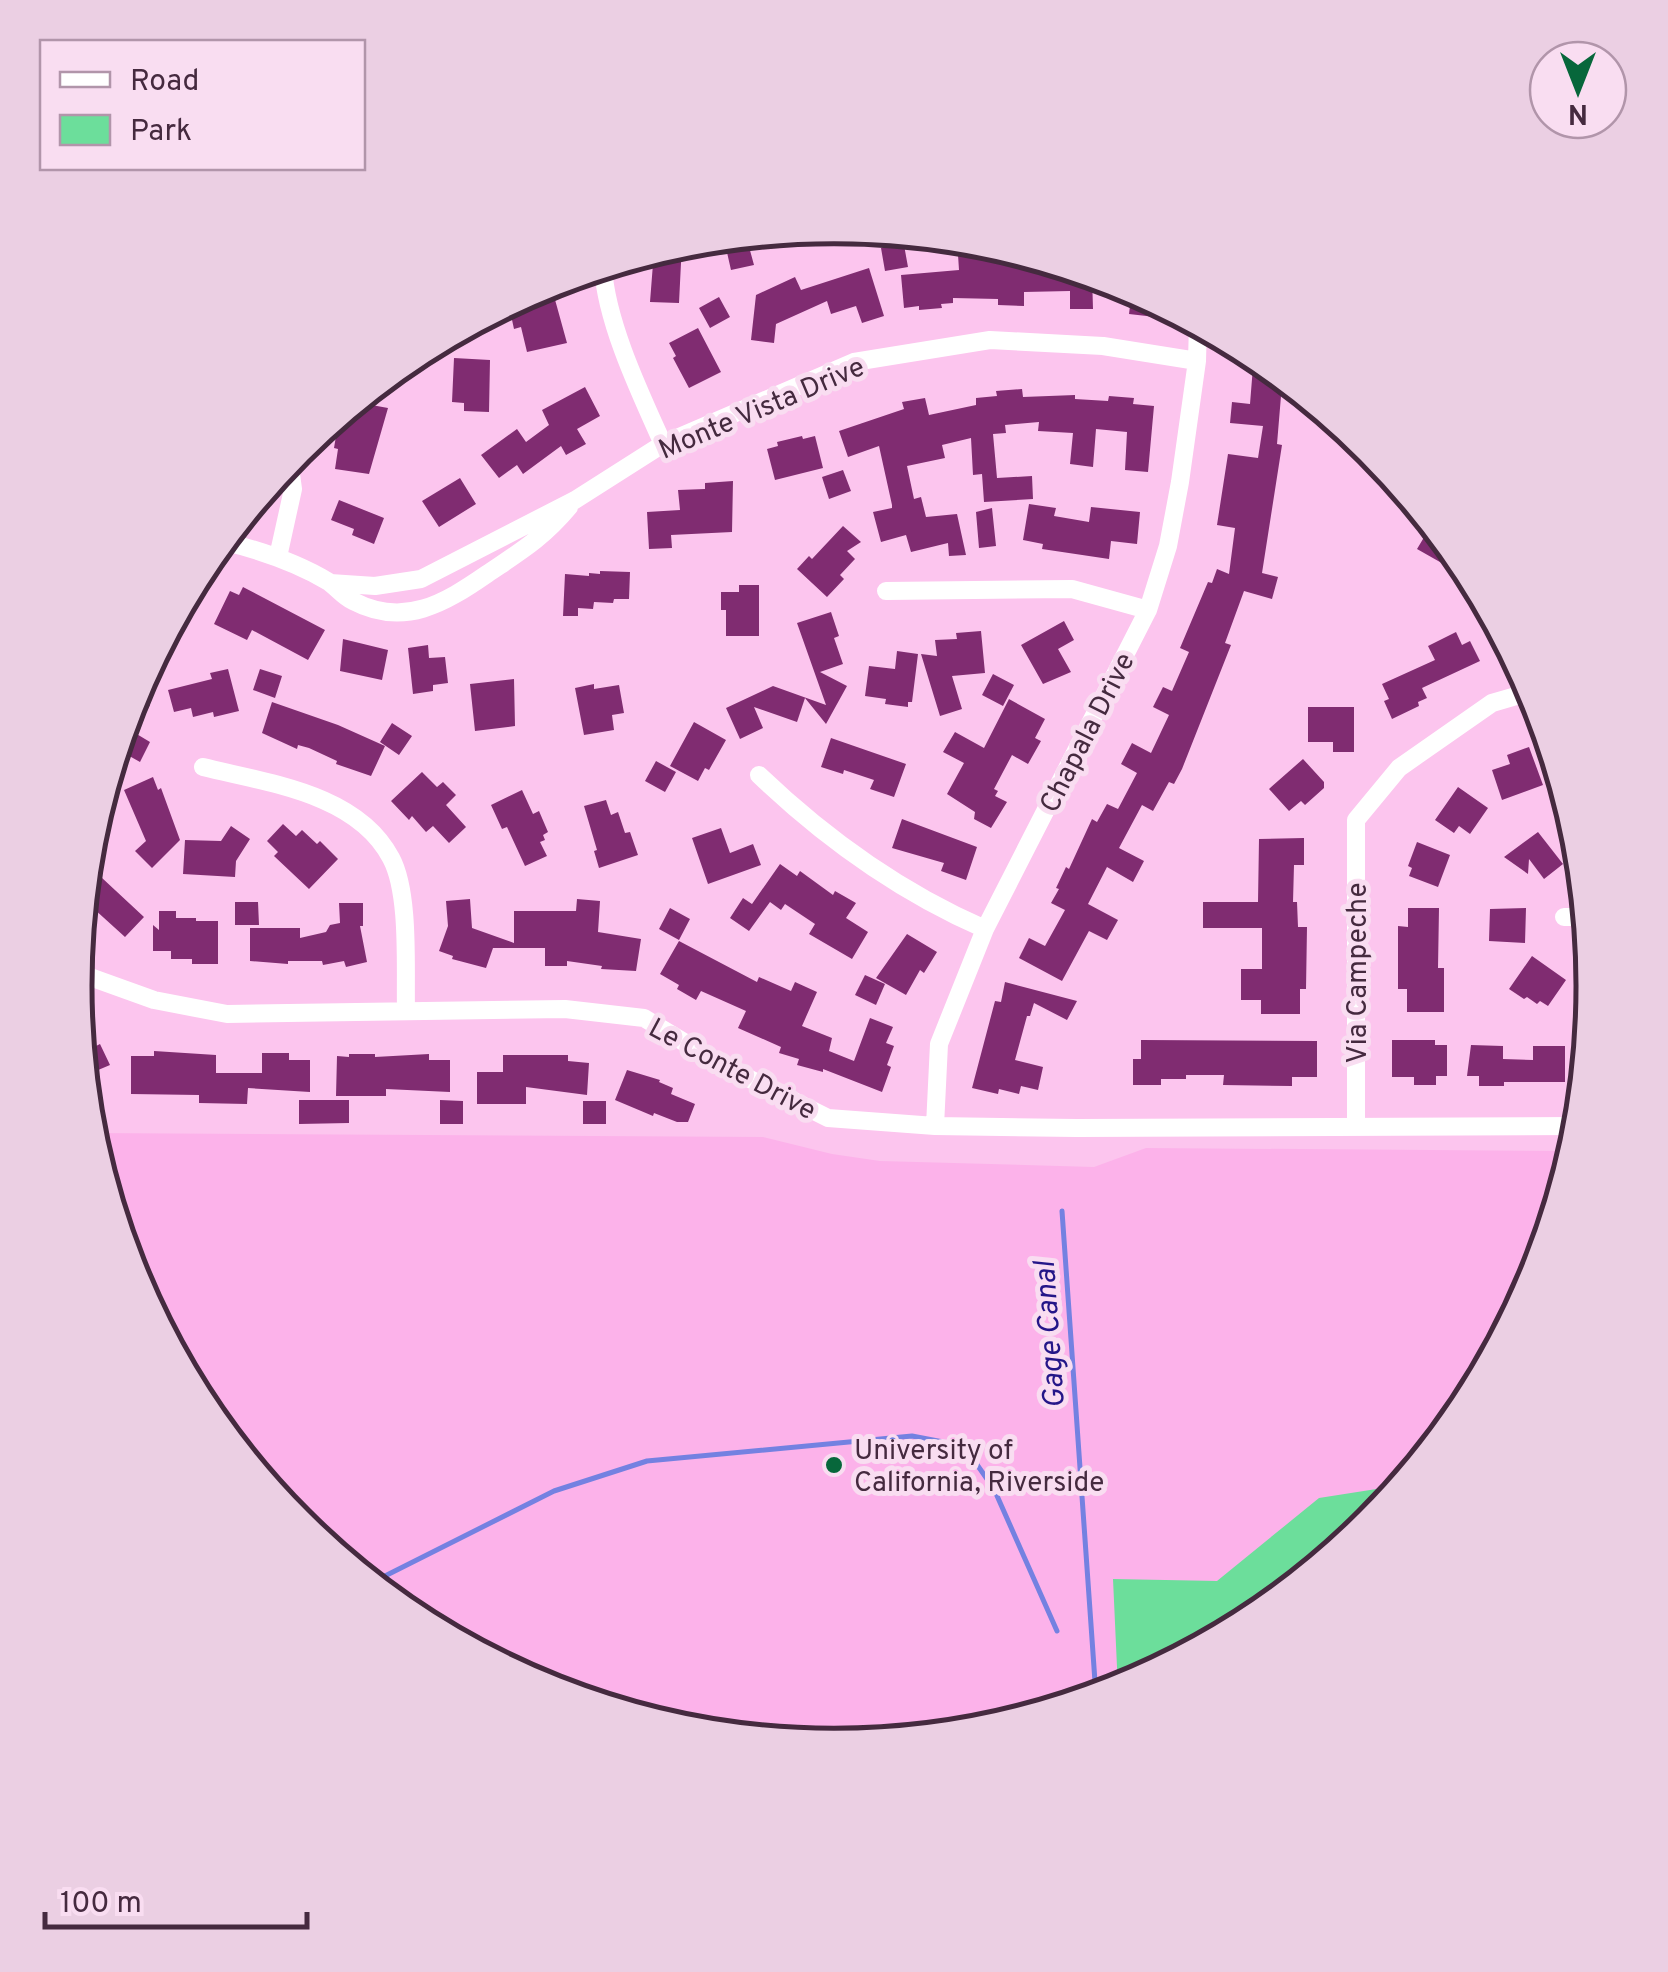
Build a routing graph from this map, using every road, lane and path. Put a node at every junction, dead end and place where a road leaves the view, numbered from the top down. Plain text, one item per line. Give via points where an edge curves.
1 (604, 282) edge
2 (1198, 340) edge
3 (1197, 361) junction
4 (663, 444) junction
5 (292, 481) edge
6 (575, 500) junction
7 (238, 546) edge
8 (278, 557) junction
9 (330, 583) junction
10 (886, 591) dead end
11 (1148, 610) junction
12 (1516, 696) edge
13 (203, 767) dead end
14 (759, 775) dead end
15 (1564, 917) dead end
16 (1572, 917) edge
17 (985, 929) junction
18 (92, 978) edge
19 (406, 1010) junction
20 (935, 1126) junction
21 (1356, 1126) junction
22 (1562, 1126) edge

1 - 4 street
2 - 3 street, Chapala Drive
3 - 4 street, Monte Vista Drive via 1103,346 990,340 854,362
3 - 11 street, Chapala Drive via 1174,514
4 - 6 street, Monte Vista Drive
5 - 8 street
6 - 9 street, Monte Vista Drive via 421,579
6 - 9 street, Monte Vista Drive via 546,535 426,610 389,613 352,601
7 - 8 street, Monte Vista Drive
8 - 9 street, Monte Vista Drive
10 - 11 street via 1072,589
11 - 17 street, Chapala Drive
12 - 21 street, Via Campeche via 1492,703 1399,768 1356,820
13 - 19 street via 310,794 361,822 392,858 403,910
14 - 17 street via 882,875
15 - 16 street
17 - 20 street, Chapala Drive via 939,1044
18 - 19 street, Le Conte Drive via 154,1000 227,1014
19 - 20 street, Le Conte Drive via 565,1010 644,1018 828,1118
20 - 21 street, Le Conte Drive
21 - 22 street, Le Conte Drive

